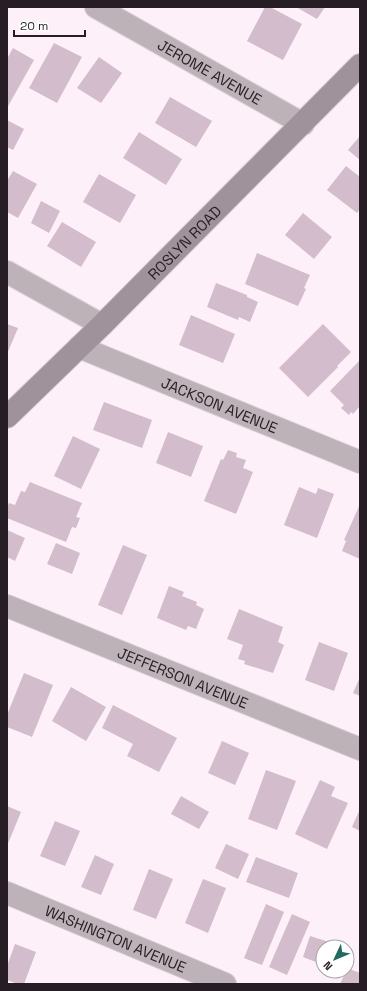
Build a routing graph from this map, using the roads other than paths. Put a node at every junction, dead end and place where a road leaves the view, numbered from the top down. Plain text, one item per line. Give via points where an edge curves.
1 (96, 7) edge
2 (360, 65) edge
3 (303, 124) junction
4 (7, 272) edge
5 (102, 325) junction
6 (79, 347) junction
7 (7, 417) edge
8 (360, 462) edge
9 (7, 606) edge
10 (360, 749) edge
11 (7, 893) edge
12 (225, 984) edge

1 - 3 street, JEROME AVENUE
2 - 3 main road, ROSLYN ROAD
3 - 5 main road, ROSLYN ROAD
4 - 5 street
5 - 6 main road, ROSLYN ROAD
6 - 7 main road, ROSLYN ROAD
6 - 8 street, JACKSON AVENUE
9 - 10 street, JEFFERSON AVENUE
11 - 12 street, WASHINGTON AVENUE

